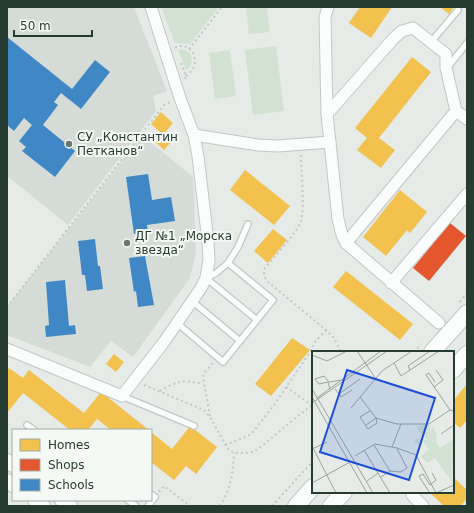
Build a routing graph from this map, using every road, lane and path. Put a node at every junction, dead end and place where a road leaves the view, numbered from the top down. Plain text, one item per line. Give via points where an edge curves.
1 (151, 7) edge
2 (222, 7) edge
3 (328, 7) edge
4 (458, 10) dead end
5 (431, 42) junction
6 (467, 43) edge
7 (189, 49) junction
8 (177, 54) dead end
9 (180, 61) dead end
10 (446, 68) junction
11 (186, 76) junction
12 (180, 98) junction
13 (456, 111) junction
14 (327, 114) junction
15 (467, 119) edge
16 (194, 135) junction
17 (330, 142) junction
18 (301, 144) junction
19 (467, 194) edge
20 (248, 224) dead end
21 (346, 243) junction
22 (228, 263) junction
23 (206, 278) junction
24 (391, 283) junction
25 (192, 301) junction
26 (7, 307) edge
27 (257, 320) junction
28 (464, 321) edge
29 (177, 323) junction
30 (439, 323) dead end
31 (326, 330) junction
32 (240, 341) junction
33 (7, 349) edge
34 (340, 351) edge
35 (433, 351) edge
36 (467, 354) edge
37 (217, 357) junction
38 (454, 369) edge
39 (134, 381) junction
40 (203, 384) junction
41 (286, 387) junction
42 (160, 391) junction
43 (122, 396) junction
44 (312, 405) edge
45 (312, 407) edge
46 (210, 417) junction
47 (27, 425) dead end
48 (194, 426) dead end
49 (33, 429) edge
50 (225, 445) junction
51 (234, 453) junction
52 (312, 462) edge
53 (312, 488) edge
54 (343, 493) edge
55 (153, 495) edge
56 (412, 495) dead end
57 (190, 506) edge
58 (220, 506) edge
59 (272, 506) edge
60 (296, 506) edge
61 (331, 506) edge
62 (423, 506) edge

1 - 12 street
2 - 7 path
3 - 14 street via 325,17
4 - 5 lane
5 - 10 street via 446,54
5 - 14 street via 413,28 402,31
6 - 10 lane
7 - 8 path via 174,47
7 - 11 path via 196,63
9 - 11 path
10 - 13 street
11 - 12 path
12 - 16 street
12 - 26 path via 164,105
13 - 15 street
13 - 21 street
14 - 17 street
16 - 18 street via 258,145
16 - 23 street via 208,242
17 - 18 street
17 - 21 street via 338,219
18 - 31 path via 301,221 264,272 267,281
19 - 24 street
20 - 22 lane
21 - 24 street
22 - 23 lane
22 - 27 lane via 273,300
23 - 25 street
23 - 27 lane
24 - 30 street
25 - 29 street
25 - 32 lane
27 - 32 lane
28 - 35 main road
29 - 37 lane
29 - 39 street
31 - 34 path via 334,338
31 - 41 path via 315,342
32 - 37 lane via 223,362
33 - 43 street
36 - 38 main road
37 - 40 path via 204,373
39 - 42 path
39 - 43 street
40 - 42 path via 182,381
40 - 46 path
41 - 44 path
41 - 50 path via 253,432
42 - 46 path via 200,408
43 - 48 lane
45 - 51 path via 253,452
46 - 50 path
47 - 49 lane
50 - 51 path
51 - 58 path via 231,483 227,496
52 - 59 path
53 - 60 main road
54 - 61 main road
55 - 57 path via 164,486
56 - 62 street

